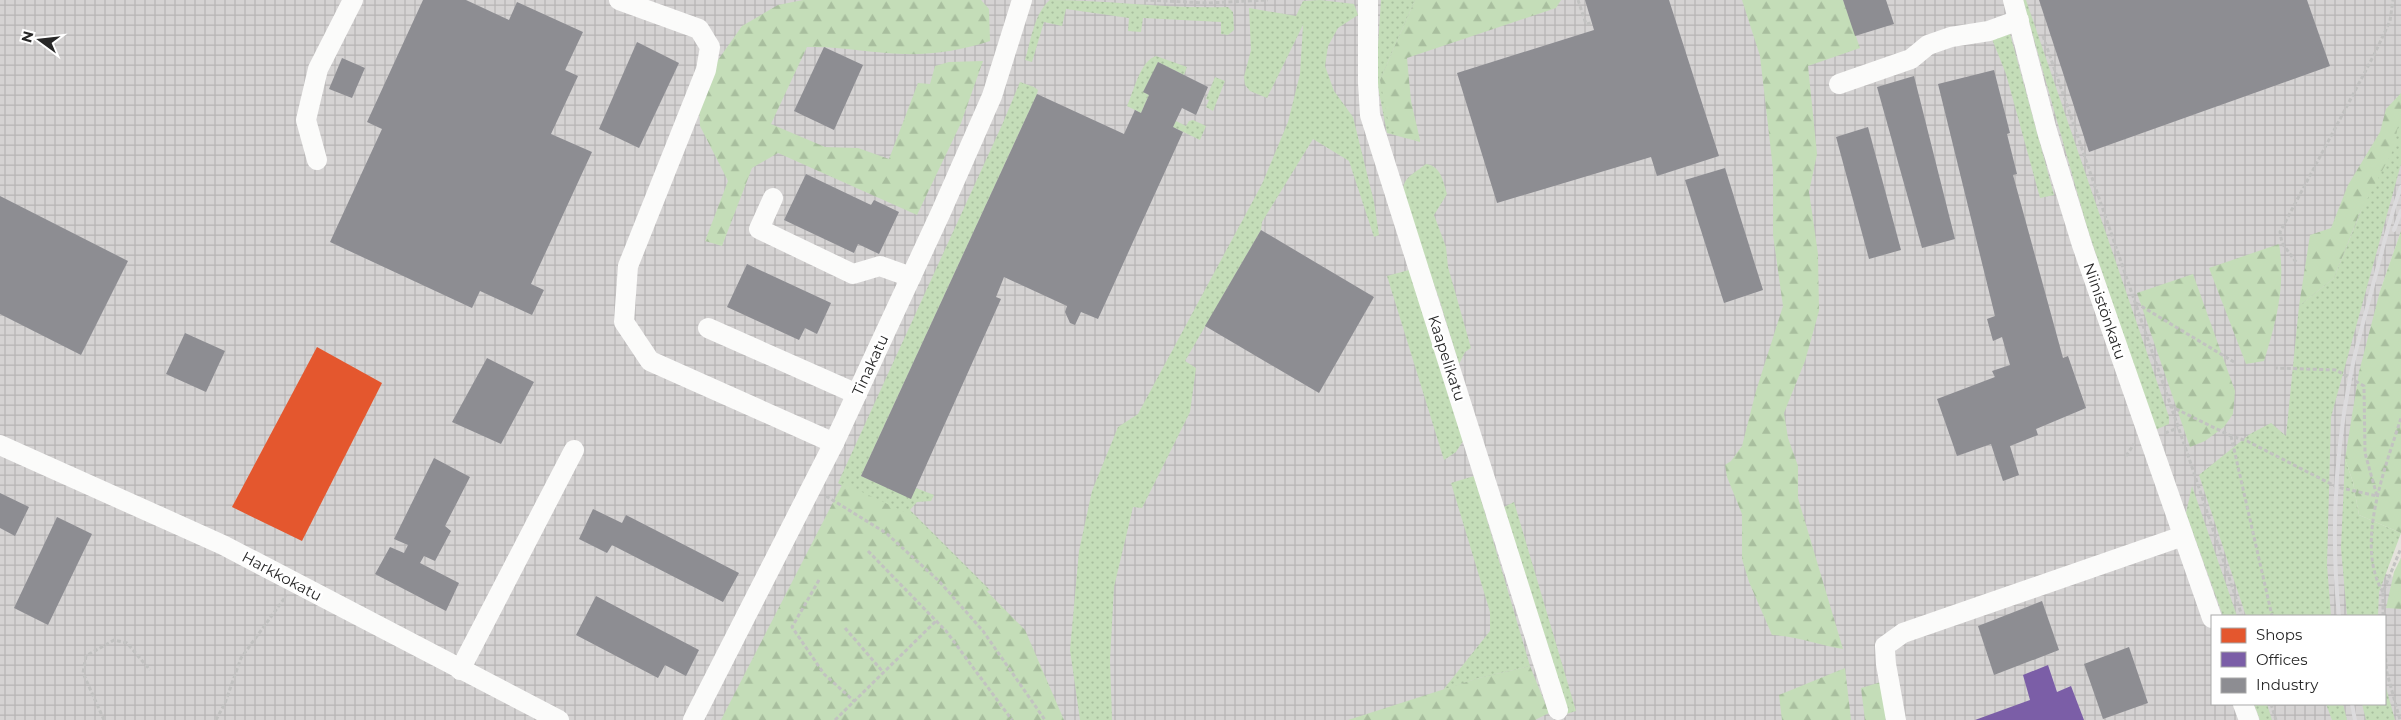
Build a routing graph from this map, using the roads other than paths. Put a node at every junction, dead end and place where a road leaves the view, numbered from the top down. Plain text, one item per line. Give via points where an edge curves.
1 (353, 0) edge
2 (619, 0) edge
3 (1022, 0) edge
4 (1368, 0) edge
5 (2013, 0) edge
6 (2019, 20) junction
7 (1839, 84) dead end
8 (316, 160) dead end
9 (773, 198) dead end
10 (910, 277) junction
11 (708, 328) dead end
12 (856, 394) junction
13 (834, 443) junction
14 (0, 445) edge
15 (574, 450) dead end
16 (2183, 536) junction
17 (2211, 615) edge
18 (460, 670) junction
19 (2243, 705) edge
20 (1558, 710) dead end
21 (559, 720) edge
22 (693, 720) edge
23 (1896, 720) edge
24 (2248, 720) edge

1 - 8 street via 318,69 306,120
2 - 13 street via 699,29 710,47 706,70 628,266 624,322 650,361
3 - 10 street, Tinakatu via 992,96
4 - 20 street, Kaapelikatu via 1370,115
5 - 6 street, Niinistönkatu
6 - 7 street via 1989,31 1951,37 1928,45 1911,59
6 - 16 street, Niinistönkatu via 2047,131 2082,245
9 - 10 street via 759,229 853,274 880,266
10 - 12 street, Tinakatu
11 - 12 street
12 - 13 street, Tinakatu
13 - 22 street, Tinakatu
14 - 18 street, Harkkokatu via 224,545
15 - 18 street
16 - 17 street, Niinistönkatu
16 - 23 street via 1903,633 1885,646
18 - 21 street, Harkkokatu
19 - 24 street

